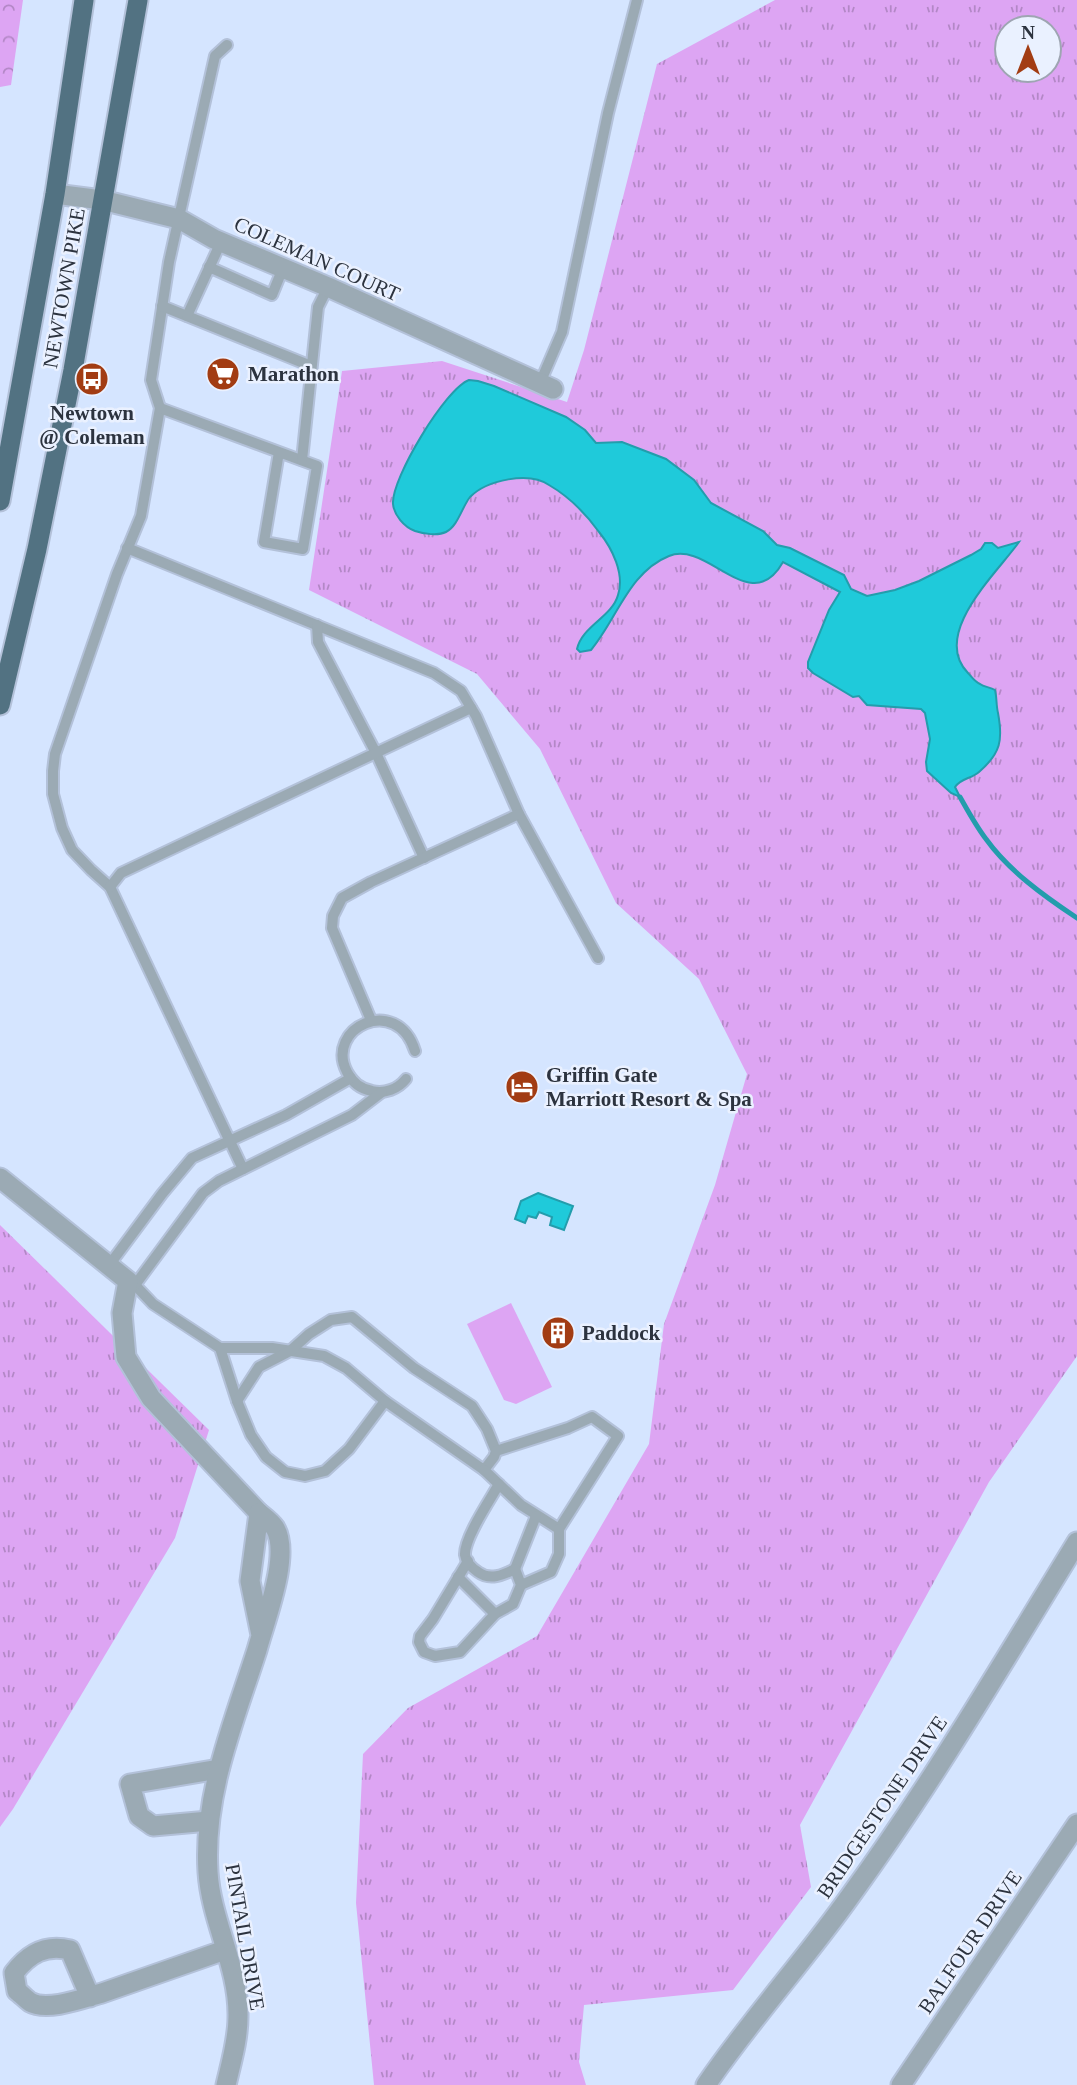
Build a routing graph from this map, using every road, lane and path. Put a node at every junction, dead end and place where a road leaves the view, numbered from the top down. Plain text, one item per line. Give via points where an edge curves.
1 (84, 0) edge
2 (138, 0) edge
3 (637, 0) edge
4 (227, 45) dead end
5 (55, 194) junction
6 (102, 200) junction
7 (179, 219) junction
8 (220, 242) junction
9 (209, 267) junction
10 (283, 268) junction
11 (328, 287) junction
12 (162, 306) junction
13 (187, 316) junction
14 (311, 366) junction
15 (546, 386) joint
16 (160, 408) junction
17 (279, 452) junction
18 (302, 460) junction
19 (0, 500) edge
20 (127, 548) junction
21 (317, 625) junction
22 (0, 705) edge
23 (471, 708) junction
24 (376, 753) junction
25 (519, 814) junction
26 (424, 858) junction
27 (110, 887) junction
28 (598, 958) dead end
29 (371, 1020) junction
30 (415, 1051) dead end
31 (351, 1079) junction
32 (406, 1079) dead end
33 (382, 1092) junction
34 (231, 1140) junction
35 (243, 1168) junction
36 (0, 1178) edge
37 (110, 1264) junction
38 (132, 1283) junction
39 (220, 1348) junction
40 (290, 1351) junction
41 (237, 1401) junction
42 (385, 1401) junction
43 (496, 1451) junction
44 (484, 1470) junction
45 (499, 1484) junction
46 (259, 1513) junction
47 (536, 1516) junction
48 (559, 1529) junction
49 (1077, 1542) edge
50 (468, 1561) junction
51 (514, 1569) junction
52 (458, 1577) junction
53 (521, 1585) junction
54 (495, 1614) junction
55 (261, 1635) junction
56 (219, 1769) junction
57 (209, 1821) junction
58 (1077, 1824) edge
59 (225, 1950) junction
60 (90, 1997) dead end
61 (226, 2085) edge
62 (706, 2085) edge
63 (901, 2085) edge

1 - 5 highway, NEWTOWN PIKE
2 - 6 highway, NEWTOWN PIKE
3 - 15 lane
4 - 7 lane via 215,56
5 - 6 street, COLEMAN COURT
5 - 19 highway, NEWTOWN PIKE
6 - 7 street, COLEMAN COURT
6 - 22 highway, NEWTOWN PIKE via 37,549
7 - 8 street, COLEMAN COURT
7 - 12 lane
8 - 9 lane
8 - 10 street, COLEMAN COURT
9 - 10 lane via 272,295
9 - 13 lane
10 - 11 street, COLEMAN COURT
11 - 14 lane via 318,307
11 - 15 street, COLEMAN COURT
12 - 13 lane
12 - 16 lane via 151,380
13 - 14 lane
14 - 18 lane
16 - 17 lane
16 - 20 lane via 141,516
17 - 18 lane
17 - 18 lane via 264,542 303,549 317,466
20 - 21 lane
20 - 27 lane via 53,771 53,794 72,850
21 - 23 lane via 434,673 461,691
21 - 24 lane via 317,642
23 - 24 lane
23 - 25 lane
24 - 26 lane
24 - 27 lane via 121,873
25 - 26 lane
25 - 28 lane
26 - 29 lane via 342,898 333,916 332,928
27 - 34 lane
29 - 30 lane via 396,1023 405,1030
29 - 31 lane via 351,1033 345,1044 345,1068
31 - 33 lane via 370,1091
31 - 34 lane
32 - 33 lane
33 - 35 lane via 352,1115
34 - 35 lane
34 - 37 lane via 192,1158
35 - 38 lane via 203,1193
36 - 37 street
37 - 38 street
38 - 39 lane via 153,1304
38 - 46 street, PINTAIL DRIVE via 122,1314 127,1357 151,1398
39 - 40 lane
39 - 41 lane
40 - 41 lane via 259,1367
40 - 42 lane via 324,1356
40 - 43 lane via 331,1320 352,1317 414,1368 472,1406
41 - 42 lane via 266,1457 285,1472 305,1476 325,1471 349,1449
42 - 44 lane
43 - 44 lane
43 - 48 lane via 592,1417 618,1436
44 - 45 lane
45 - 47 lane
45 - 50 lane via 470,1538 465,1555
46 - 55 street, PINTAIL DRIVE via 250,1581
46 - 55 street, PINTAIL DRIVE via 274,1527 280,1564
47 - 48 lane
47 - 51 lane
48 - 53 lane via 559,1554 551,1572
49 - 62 street, BRIDGESTONE DRIVE via 944,1759 850,1896
50 - 51 lane via 483,1576 500,1576
50 - 52 lane
51 - 53 lane
52 - 54 lane
52 - 54 lane via 420,1636 424,1652 435,1656 460,1652
53 - 54 lane via 513,1604
55 - 56 street, PINTAIL DRIVE
56 - 57 street, PINTAIL DRIVE
56 - 57 street via 130,1784 139,1816 153,1826
57 - 59 street, PINTAIL DRIVE via 210,1891
58 - 63 street, BALFOUR DRIVE
59 - 60 street
59 - 61 street, PINTAIL DRIVE via 238,2015

